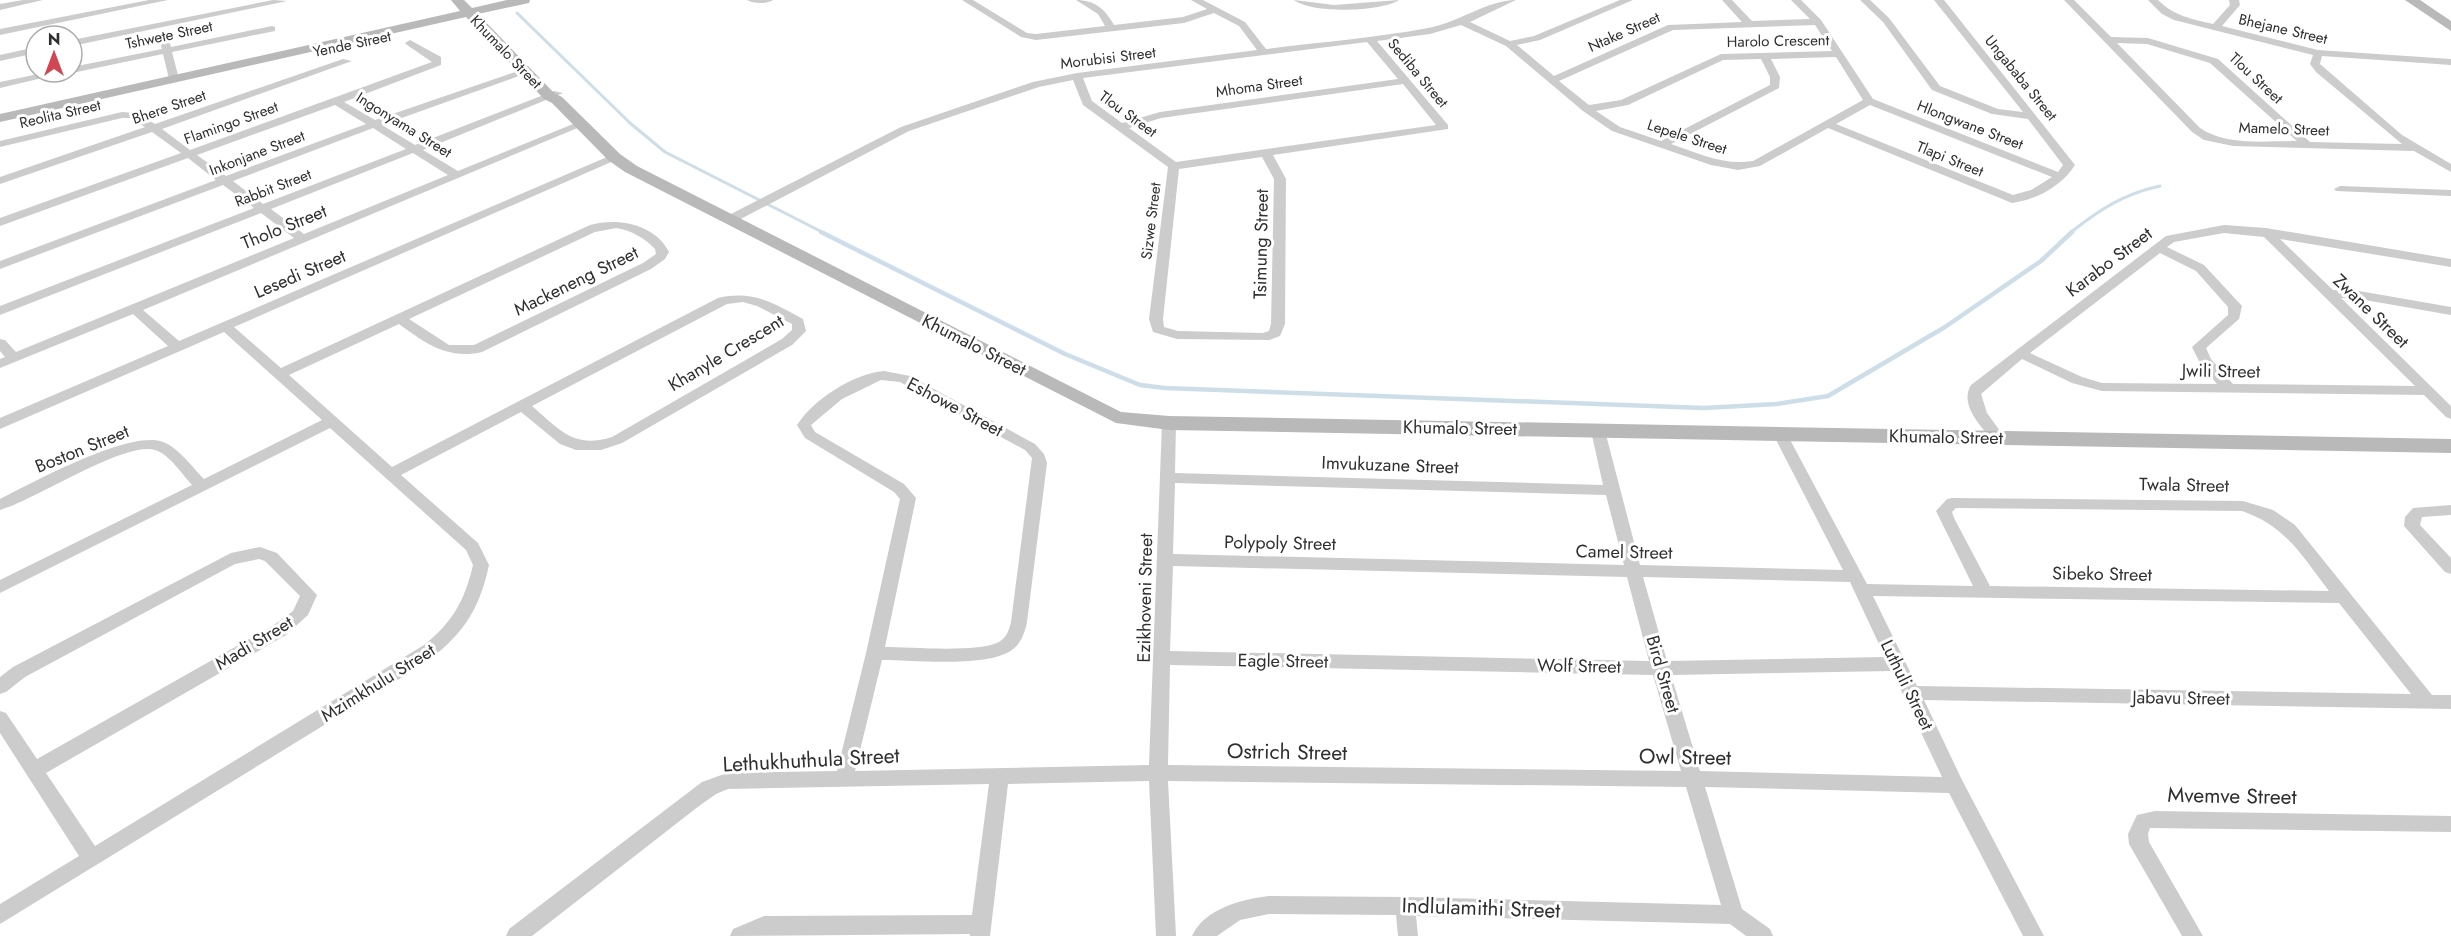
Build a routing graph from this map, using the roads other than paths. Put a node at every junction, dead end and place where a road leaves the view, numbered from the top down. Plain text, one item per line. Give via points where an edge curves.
1 (38, 0) edge
2 (159, 0) edge
3 (458, 0) edge
4 (524, 0) edge
5 (538, 0) edge
6 (752, 0) edge
7 (768, 0) edge
8 (967, 0) edge
9 (1081, 0) edge
10 (1196, 0) edge
11 (1299, 0) edge
12 (1394, 0) edge
13 (1511, 0) edge
14 (1628, 0) edge
15 (1727, 0) edge
16 (1797, 0) edge
17 (1865, 0) edge
18 (1939, 0) edge
19 (2069, 0) edge
20 (2153, 0) edge
21 (2234, 0) edge
22 (2411, 0) edge
23 (282, 2) edge
24 (0, 7) edge
25 (1215, 10) junction
26 (476, 14) edge
27 (140, 17) junction
28 (1462, 22) junction
29 (1818, 22) junction
30 (1749, 24) junction
31 (2451, 27) edge
32 (1111, 28) junction
33 (2215, 28) junction
34 (272, 29) dead end
35 (0, 32) edge
36 (84, 38) edge
37 (164, 39) dead end
38 (1370, 39) junction
39 (2107, 40) junction
40 (410, 43) dead end
41 (1509, 44) junction
42 (166, 51) junction
43 (24, 53) edge
44 (1264, 53) junction
45 (2318, 53) junction
46 (1838, 54) junction
47 (1764, 55) junction
48 (0, 58) edge
49 (347, 61) dead end
50 (2451, 62) edge
51 (84, 68) edge
52 (525, 72) junction
53 (1077, 76) junction
54 (24, 80) edge
55 (1553, 80) junction
56 (169, 81) junction
57 (1405, 81) junction
58 (0, 85) edge
59 (555, 96) junction
60 (336, 101) junction
61 (1869, 101) junction
62 (1587, 109) junction
63 (2032, 116) junction
64 (0, 118) edge
65 (375, 124) junction
66 (582, 124) junction
67 (1826, 124) junction
68 (1444, 127) joint
69 (154, 128) junction
70 (1119, 128) junction
71 (0, 144) edge
72 (2306, 144) junction
73 (1661, 146) junction
74 (2414, 148) junction
75 (414, 149) junction
76 (1266, 153) junction
77 (187, 154) junction
78 (614, 157) junction
79 (1174, 166) junction
80 (2451, 169) edge
81 (456, 176) junction
82 (2060, 176) junction
83 (225, 180) junction
84 (0, 181) edge
85 (2340, 189) dead end
86 (2451, 193) edge
87 (261, 208) junction
88 (731, 219) junction
89 (0, 222) edge
90 (2266, 232) junction
91 (303, 239) junction
92 (2158, 247) junction
93 (2451, 263) edge
94 (0, 265) edge
95 (2328, 294) junction
96 (134, 308) junction
97 (0, 311) edge
98 (2451, 311) edge
99 (400, 318) junction
100 (225, 326) junction
101 (1271, 336) joint
102 (0, 343) edge
103 (177, 347) junction
104 (2019, 353) junction
105 (14, 358) junction
106 (0, 364) edge
107 (280, 374) junction
108 (2229, 389) junction
109 (2428, 392) junction
110 (524, 406) junction
111 (2451, 414) edge
112 (332, 421) junction
113 (1169, 423) junction
114 (0, 424) edge
115 (1598, 430) junction
116 (1780, 434) junction
117 (1998, 438) junction
118 (2451, 446) edge
119 (390, 475) junction
120 (1167, 478) junction
121 (202, 486) junction
122 (1612, 490) junction
123 (0, 506) edge
124 (2451, 510) edge
125 (1165, 560) junction
126 (1395, 566) joint
127 (2451, 568) edge
128 (1635, 572) junction
129 (1857, 583) junction
130 (0, 587) edge
131 (1985, 592) junction
132 (2341, 597) junction
133 (875, 653) junction
134 (1163, 658) junction
135 (1404, 663) joint
136 (1898, 664) junction
137 (1661, 668) junction
138 (0, 687) edge
139 (1911, 693) junction
140 (2428, 702) junction
141 (2451, 702) edge
142 (0, 718) edge
143 (34, 770) junction
144 (1158, 773) junction
145 (1414, 776) joint
146 (999, 777) junction
147 (844, 779) junction
148 (1693, 779) junction
149 (1955, 785) junction
150 (2451, 824) edge
151 (92, 859) junction
152 (1405, 906) junction
153 (0, 915) edge
154 (1734, 915) junction
155 (981, 930) edge
156 (812, 931) edge
157 (516, 936) edge
158 (740, 936) edge
159 (1166, 936) edge
160 (1202, 936) edge
161 (1408, 936) edge
162 (1763, 936) edge
163 (2034, 936) edge
164 (2193, 936) edge

1 - 24 street
2 - 27 street
3 - 26 street, Khumalo Street
4 - 26 street, Yende Street
5 - 26 street, Yende Street
6 - 7 street
8 - 32 street via 1028,36 1050,37
9 - 32 street via 1102,12
10 - 25 street
11 - 12 street via 1329,8
13 - 28 street, Morubisi Street
14 - 41 street via 1537,38
15 - 30 street
16 - 29 street
17 - 63 street via 1886,20 1936,88 1996,112
18 - 63 street, Ungababa Street
19 - 39 street, Mamelo Street
20 - 33 street, Bhejane Street via 2172,15
21 - 33 street via 2235,5
22 - 31 street
23 - 27 street
25 - 32 street via 1184,20
25 - 44 street via 1242,24
26 - 52 street, Khumalo Street
26 - 56 street, Yende Street
26 - 56 street, Yende Street
26 - 59 street, Khumalo Street
27 - 35 street
27 - 36 street
28 - 38 street, Morubisi Street via 1430,31
28 - 41 street, Lepele Street
29 - 30 street, Ntake Street
29 - 46 street
30 - 55 street, Ntake Street via 1671,27
33 - 45 street, Bhejane Street
34 - 42 street, Tshwete Street
37 - 42 street
38 - 44 street, Morubisi Street
38 - 57 street, Sediba Street
39 - 72 street, Tlou Street via 2152,42 2214,61
39 - 72 street, Mamelo Street via 2208,138
40 - 60 street, Flamingo Street via 437,59 437,63
41 - 55 street, Lepele Street
42 - 51 street, Tshwete Street
42 - 56 street
43 - 48 street
44 - 53 street, Morubisi Street
45 - 50 street, Bhejane Street
45 - 74 street via 2315,64 2320,70
46 - 47 street, Harolo Crescent
46 - 61 street
47 - 62 street, Harolo Crescent via 1718,58 1624,103
47 - 73 street via 1777,81 1775,86
49 - 69 street, Bhere Street
52 - 59 street, Khumalo Street
52 - 65 street, Inkonjane Street
53 - 70 street, Tlou Street via 1085,100
53 - 88 street, Morubisi Street via 1037,84 916,124
54 - 58 street
55 - 62 street, Lepele Street
56 - 64 street, Yende Street
57 - 68 street, Sediba Street
57 - 70 street, Mhoma Street via 1160,115
59 - 66 street, Khumalo Street
59 - 75 street, Rabbit Street
60 - 65 street, Ingonyama Street
60 - 77 street, Flamingo Street
61 - 67 street, Lepele Street
61 - 82 street, Hlongwane Street
62 - 73 street, Lepele Street via 1616,129
63 - 82 street, Ungababa Street via 2068,162 2068,169
65 - 75 street, Ingonyama Street
65 - 83 street, Inkonjane Street
66 - 78 street, Khumalo Street
66 - 81 street, Tholo Street
67 - 73 street, Lepele Street via 1745,167 1724,165
67 - 82 street, Tlapi Street via 2012,199 2028,197
68 - 76 street, Sizwe Street
69 - 71 street, Reolita Street via 128,115
69 - 77 street
69 - 84 street, Bhere Street
70 - 79 street, Tlou Street
72 - 74 street, Mamelo Street
74 - 80 street
75 - 81 street, Ingonyama Street
75 - 87 street, Rabbit Street
76 - 79 street, Sizwe Street
76 - 101 street, Tsimung Street via 1280,183 1278,324
77 - 83 street
77 - 89 street, Flamingo Street
78 - 88 street, Khumalo Street
78 - 100 street, Lesedi Street
79 - 101 street, Sizwe Street via 1158,329 1178,336
81 - 91 street, Tholo Street
83 - 87 street
83 - 94 street, Inkonjane Street
85 - 86 street
87 - 91 street
87 - 97 street, Rabbit Street
88 - 113 street, Khumalo Street via 1100,410 1137,421
90 - 92 street, Karabo Street via 2224,228 2177,236
90 - 93 street, Karabo Street
90 - 95 street, Zwane Street
91 - 96 street, Tholo Street
92 - 104 street, Karabo Street
92 - 108 street via 2200,268 2235,306 2234,316 2199,347
95 - 98 street via 2359,295
95 - 109 street, Zwane Street
96 - 103 street
96 - 105 street, Tholo Street
99 - 99 street, Mackeneng Street via 600,226 626,226 658,244 663,252 647,266 477,349 444,349
99 - 107 street, Mackeneng Street
100 - 103 street, Lesedi Street
100 - 107 street, Mzimkhulu Street
102 - 105 street
103 - 114 street, Lesedi Street
104 - 108 street, Jwili Street via 2090,385
104 - 117 street, Karabo Street via 1973,392 1980,413
105 - 106 street, Tholo Street
107 - 112 street, Mzimkhulu Street
108 - 109 street, Jwili Street
109 - 111 street, Zwane Street
110 - 110 street, Khanyle Crescent via 730,298 752,298 800,326 787,342 617,440 597,447 567,442
110 - 119 street, Khanyle Crescent
112 - 119 street, Mzimkhulu Street
112 - 121 street
113 - 115 street, Khumalo Street
113 - 120 street, Ezikhoveni Street
115 - 116 street, Khumalo Street
115 - 122 street, Bird Street
116 - 117 street, Khumalo Street
116 - 129 street, Luthuli Street
117 - 118 street, Khumalo Street
119 - 151 street, Mzimkhulu Street via 477,555 481,565 478,580 470,605 453,631 416,660
120 - 122 street, Imvukuzane Street
120 - 125 street, Ezikhoveni Street
121 - 123 street, Boston Street via 159,445 143,444 113,453
121 - 130 street
122 - 128 street, Bird Street
124 - 127 street via 2418,512 2412,526
125 - 126 street, Polypoly Street
125 - 134 street, Ezikhoveni Street
126 - 128 street, Camel Street
128 - 129 street, Camel Street
128 - 137 street, Bird Street
129 - 131 street, Sibeko Street
129 - 136 street, Luthuli Street
131 - 132 street, Sibeko Street
131 - 132 street, Twala Street via 1946,518 1944,512 1952,503 2242,506 2267,514 2289,529
132 - 140 street, Twala Street
133 - 133 street, Eshowe Street via 908,498 899,488 810,435 804,425 812,413 864,381 887,375 905,379 1030,447 1040,463 1014,639 1002,648 982,652
133 - 147 street, Eshowe Street
134 - 135 street, Eagle Street
134 - 144 street, Ezikhoveni Street
135 - 137 street, Wolf Street
136 - 137 street, Wolf Street
136 - 139 street, Luthuli Street
137 - 148 street, Bird Street
138 - 143 street, Madi Street via 19,672 231,559 260,554 271,557 309,595 298,617 280,630
139 - 140 street, Jabavu Street
139 - 149 street, Luthuli Street
140 - 141 street, Jabavu Street
142 - 143 street
143 - 151 street
144 - 145 street, Ostrich Street
144 - 146 street, Lethukhuthula Street
144 - 159 street
145 - 148 street, Owl Street
146 - 147 street, Lethukhuthula Street
146 - 155 street
147 - 157 street, Lethukhuthula Street via 728,781 709,788
148 - 149 street, Owl Street
148 - 154 street, Bird Street
149 - 163 street, Luthuli Street
150 - 164 street, Mvemve Street via 2144,821 2138,834 2139,844
151 - 153 street, Mzimkhulu Street
152 - 154 street, Indlulamithi Street
152 - 160 street, Indlulamithi Street via 1250,907 1230,913
152 - 161 street
154 - 162 street
155 - 156 street
156 - 158 street via 764,926

